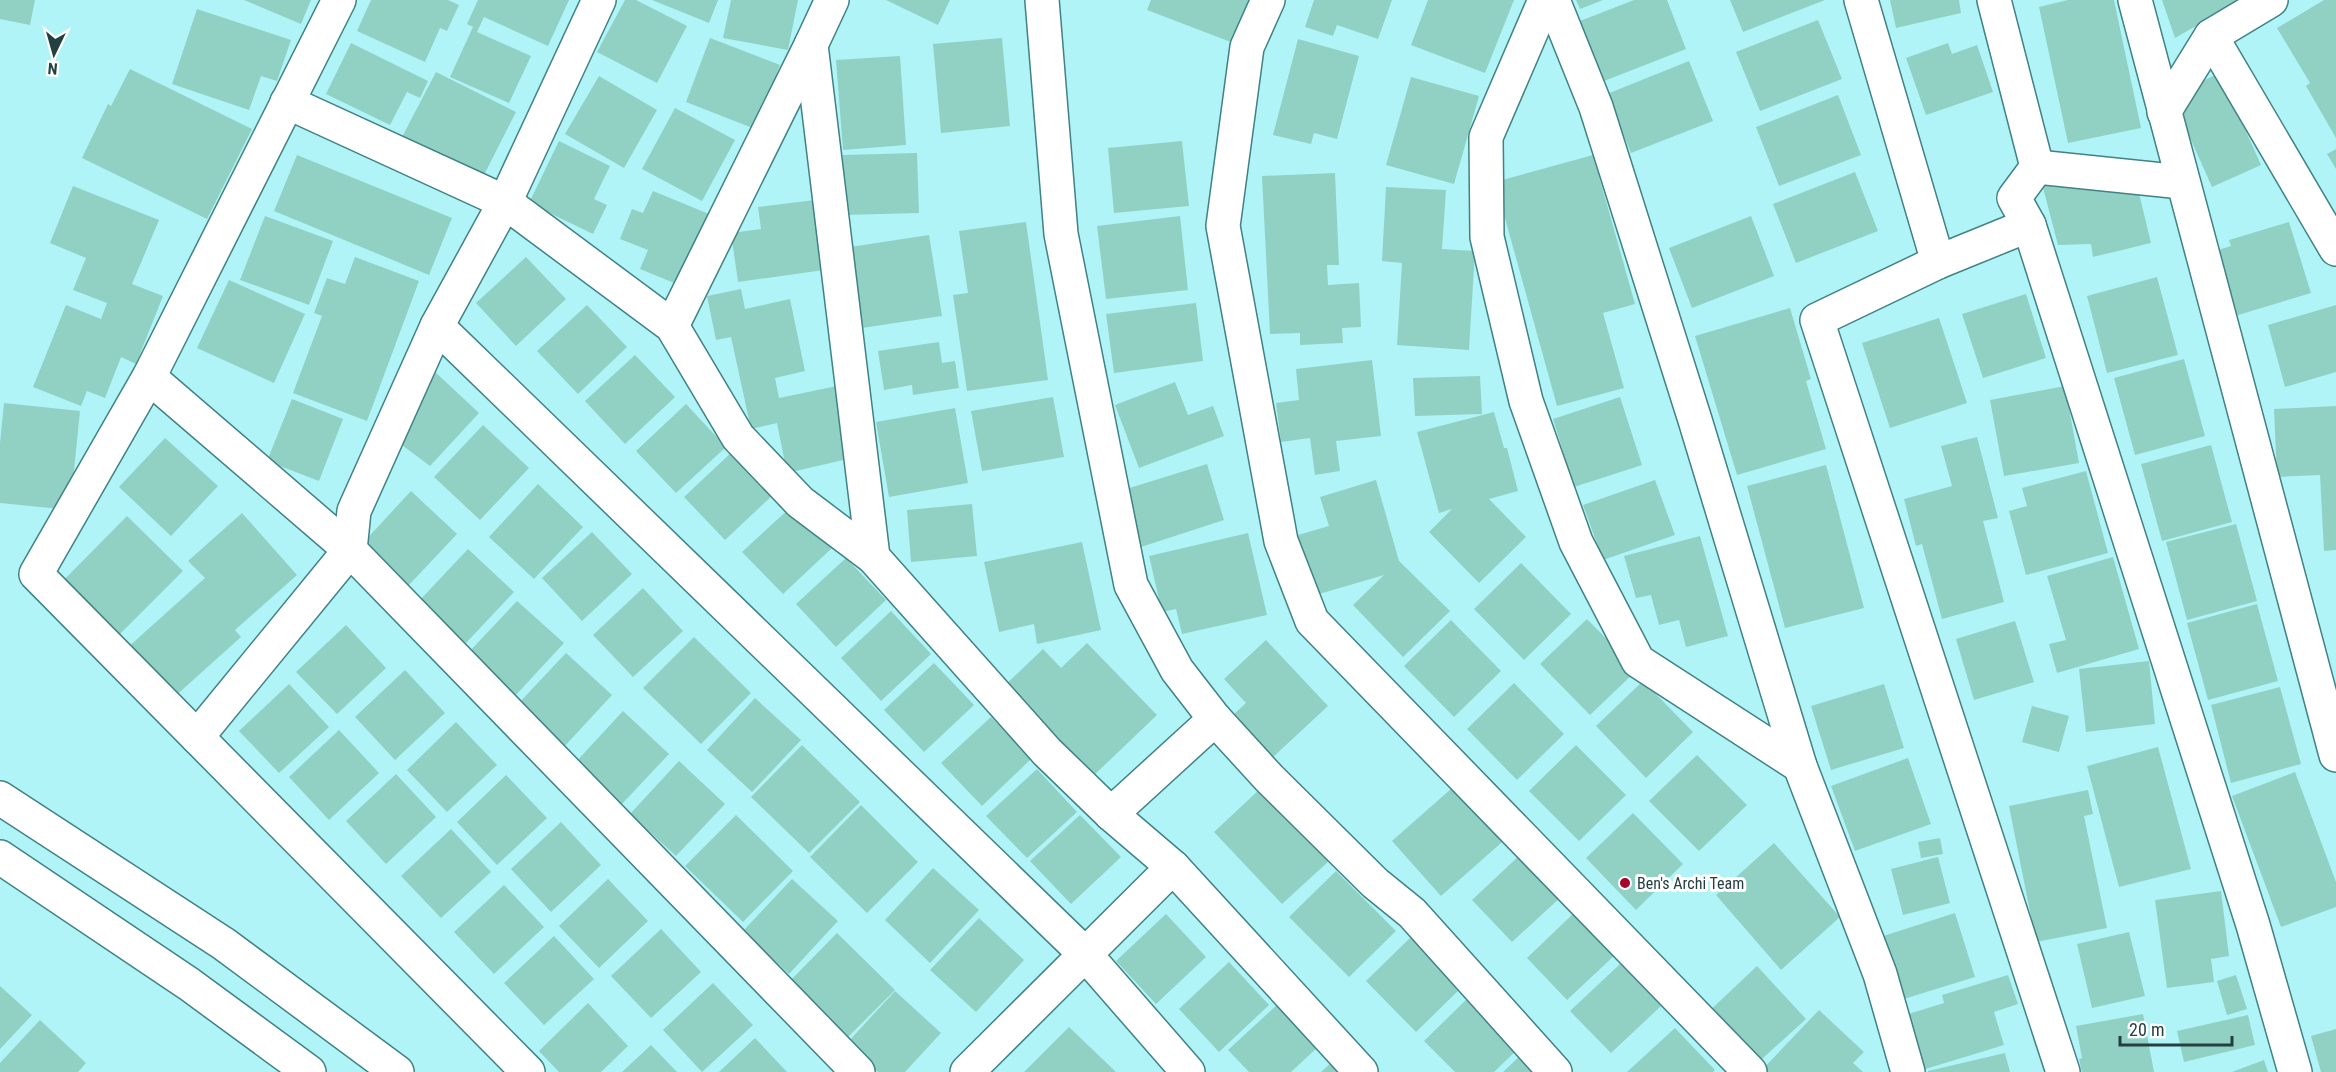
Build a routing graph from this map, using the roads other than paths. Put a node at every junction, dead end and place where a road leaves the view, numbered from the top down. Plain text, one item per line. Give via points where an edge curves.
1 (339, 0) edge
2 (599, 0) edge
3 (832, 0) edge
4 (1042, 0) edge
5 (1268, 0) edge
6 (1545, 0) edge
7 (1552, 0) edge
8 (1861, 0) edge
9 (1994, 0) edge
10 (2135, 0) edge
11 (2271, 0) edge
12 (2211, 36) junction
13 (811, 45) junction
14 (287, 102) junction
15 (2164, 112) junction
16 (2037, 167) junction
17 (2182, 182) junction
18 (505, 202) junction
19 (2029, 225) junction
20 (2336, 249) edge
21 (1938, 262) junction
22 (436, 326) junction
23 (672, 327) junction
24 (148, 377) junction
25 (350, 550) junction
26 (873, 557) junction
27 (1215, 719) junction
28 (197, 737) junction
29 (2336, 755) edge
30 (1800, 766) junction
31 (0, 798) edge
32 (1111, 814) junction
33 (0, 857) edge
34 (1173, 867) junction
35 (1085, 954) junction
36 (309, 1072) edge
37 (397, 1072) edge
38 (528, 1072) edge
39 (858, 1072) edge
40 (967, 1072) edge
41 (1188, 1072) edge
42 (1361, 1072) edge
43 (1555, 1072) edge
44 (1750, 1072) edge
45 (1908, 1072) edge
46 (2063, 1072) edge
47 (2295, 1072) edge

1 - 14 street
2 - 18 street
3 - 13 street
4 - 27 street via 1061,234 1131,585 1177,670
5 - 44 street via 1247,47 1223,226 1281,542 1312,621
6 - 30 street via 1486,137 1487,237 1526,401 1576,542 1638,661
7 - 30 street via 1599,118
8 - 21 street
9 - 16 street
10 - 15 street
11 - 12 street
12 - 15 street
12 - 20 street
13 - 23 street
13 - 26 street
14 - 18 street
14 - 24 street
15 - 17 street
16 - 17 street
16 - 19 street via 2014,198
17 - 29 street
18 - 22 street
18 - 23 street
19 - 21 street
19 - 47 street via 2253,925
21 - 46 street via 1816,320
22 - 25 street via 354,511
22 - 35 street
23 - 26 street via 738,437 800,502
24 - 25 street
24 - 28 street via 36,574
25 - 28 street
25 - 39 street
26 - 32 street via 1047,752
27 - 32 street
27 - 43 street via 1375,883 1412,913
28 - 38 street
30 - 45 street via 1880,974
31 - 37 street via 224,944
32 - 34 street
33 - 36 street via 189,984
34 - 35 street
34 - 42 street
35 - 40 street
35 - 41 street

